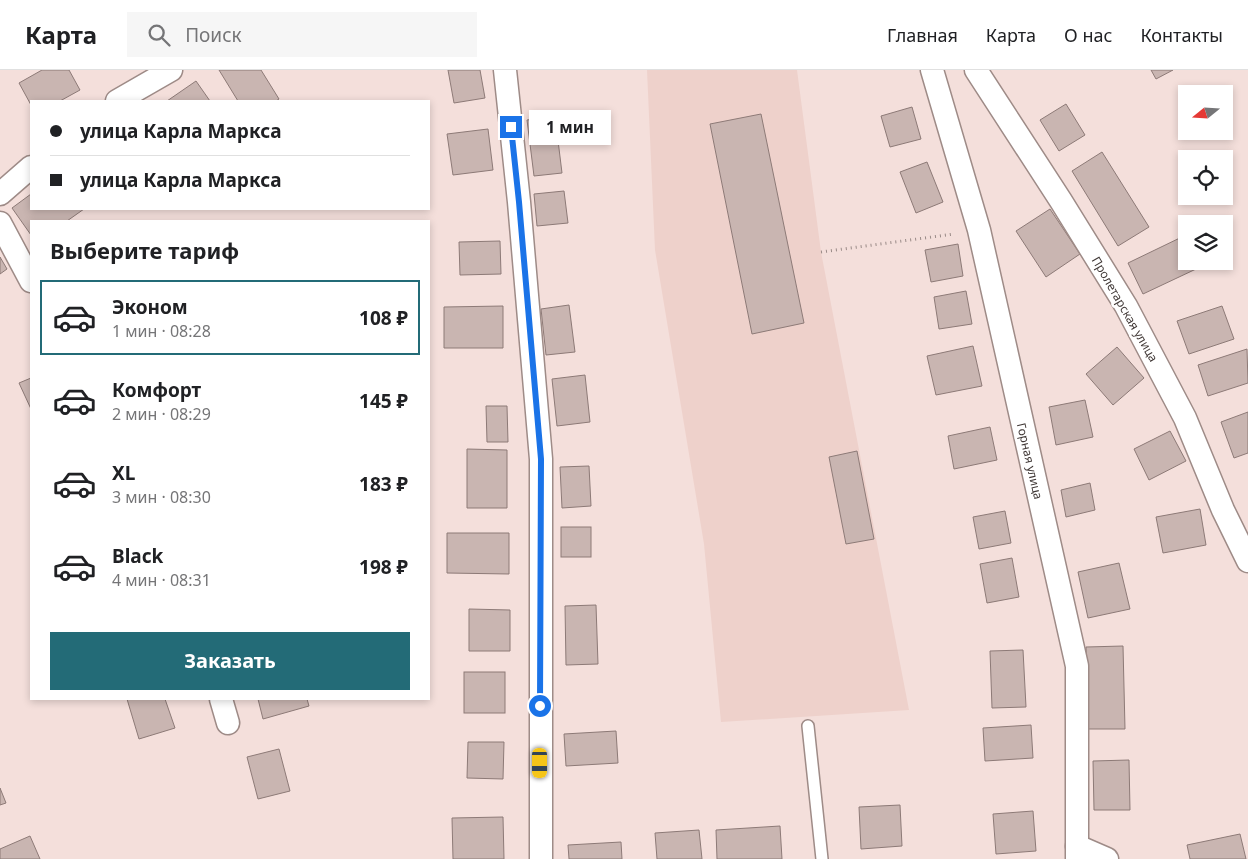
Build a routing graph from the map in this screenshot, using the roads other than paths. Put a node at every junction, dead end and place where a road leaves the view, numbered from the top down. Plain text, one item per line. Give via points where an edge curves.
1 (171, 70) edge
2 (505, 70) edge
3 (932, 70) edge
4 (976, 70) edge
5 (119, 100) edge
6 (30, 167) edge
7 (0, 194) edge
8 (0, 223) edge
9 (30, 279) edge
10 (1248, 560) edge
11 (221, 700) edge
12 (228, 723) dead end
13 (808, 726) dead end
14 (1077, 853) edge
15 (541, 859) edge
16 (822, 859) edge
17 (1107, 859) edge

1 - 5 street
2 - 15 street via 541,459
3 - 14 street, Горная улица via 979,230 1076,666
4 - 10 street, Пролетарская улица via 1126,306 1185,418 1223,510
6 - 7 street
8 - 9 street
11 - 12 street
13 - 16 lane
14 - 17 street

